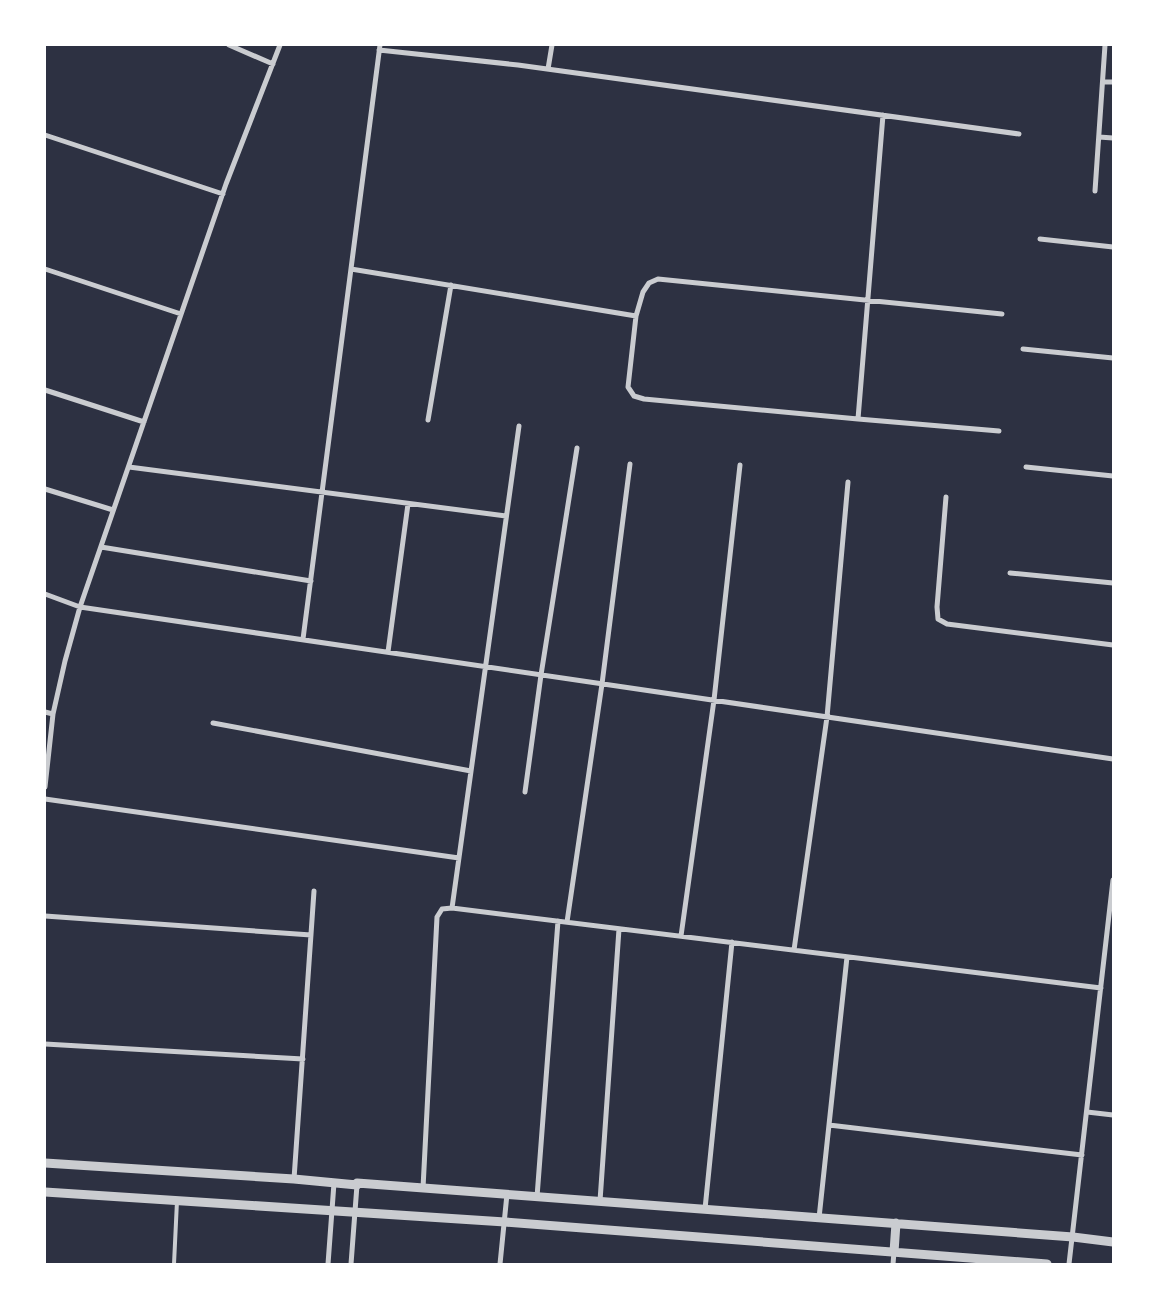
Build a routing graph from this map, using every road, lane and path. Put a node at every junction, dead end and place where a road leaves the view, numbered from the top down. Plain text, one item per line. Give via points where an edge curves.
1 (229, 45) edge
2 (280, 45) edge
3 (552, 45) edge
4 (1105, 45) edge
5 (379, 47) edge
6 (273, 64) junction
7 (548, 69) junction
8 (1103, 82) junction
9 (1113, 82) edge
10 (883, 115) junction
11 (1019, 134) dead end
12 (45, 135) edge
13 (1099, 137) junction
14 (1113, 138) edge
15 (1095, 191) dead end
16 (223, 194) junction
17 (1040, 240) dead end
18 (1113, 248) edge
19 (45, 269) edge
20 (351, 269) junction
21 (451, 285) junction
22 (868, 300) junction
23 (181, 314) junction
24 (1002, 314) dead end
25 (636, 316) junction
26 (1023, 349) dead end
27 (1113, 358) edge
28 (45, 390) edge
29 (858, 419) junction
30 (428, 420) dead end
31 (144, 422) junction
32 (519, 426) dead end
33 (999, 431) dead end
34 (577, 448) dead end
35 (630, 464) dead end
36 (740, 466) dead end
37 (129, 467) junction
38 (1026, 468) dead end
39 (1113, 476) edge
40 (848, 482) dead end
41 (45, 488) edge
42 (322, 493) junction
43 (946, 497) dead end
44 (408, 504) junction
45 (114, 510) junction
46 (506, 516) junction
47 (101, 547) junction
48 (1010, 573) dead end
49 (311, 581) junction
50 (1113, 583) edge
51 (45, 594) edge
52 (80, 606) junction
53 (303, 639) junction
54 (1113, 645) edge
55 (388, 652) junction
56 (485, 666) junction
57 (541, 675) junction
58 (602, 684) junction
59 (714, 700) junction
60 (45, 712) edge
61 (53, 714) junction
62 (827, 717) junction
63 (213, 723) dead end
64 (1113, 759) edge
65 (471, 770) junction
66 (45, 787) edge
67 (525, 792) dead end
68 (45, 800) edge
69 (459, 858) junction
70 (1113, 880) edge
71 (314, 890) dead end
72 (452, 908) junction
73 (45, 916) edge
74 (1111, 920) edge
75 (558, 921) junction
76 (567, 922) junction
77 (619, 929) junction
78 (311, 935) junction
79 (681, 936) junction
80 (732, 942) junction
81 (794, 950) junction
82 (848, 956) junction
83 (1101, 988) junction
84 (45, 1044) edge
85 (303, 1059) junction
86 (1087, 1112) junction
87 (1113, 1115) edge
88 (829, 1125) junction
89 (1082, 1155) junction
90 (45, 1163) edge
91 (294, 1179) junction
92 (334, 1183) junction
93 (357, 1185) junction
94 (423, 1188) junction
95 (45, 1192) edge
96 (507, 1194) junction
97 (537, 1197) junction
98 (177, 1200) junction
99 (600, 1201) junction
100 (705, 1209) junction
101 (332, 1211) junction
102 (354, 1212) junction
103 (819, 1218) junction
104 (505, 1222) junction
105 (896, 1223) junction
106 (1073, 1237) junction
107 (1113, 1242) edge
108 (894, 1252) junction
109 (174, 1264) edge
110 (328, 1264) edge
111 (351, 1264) edge
112 (500, 1264) edge
113 (893, 1264) edge
114 (1047, 1264) edge
115 (1069, 1264) edge

1 - 6 street
2 - 6 street
3 - 7 street
4 - 8 street
5 - 7 street
5 - 20 street
6 - 16 street
7 - 10 street
8 - 9 street
8 - 13 street
10 - 11 street
10 - 22 street
12 - 16 street
13 - 14 street
13 - 15 street
16 - 23 street
17 - 18 street
19 - 23 street
20 - 21 street
20 - 42 street
21 - 25 street
21 - 30 street
22 - 24 street
22 - 25 street via 658,279 649,283 642,292
22 - 29 street
23 - 31 street
25 - 29 street via 628,387 634,396
26 - 27 street
28 - 31 street
29 - 33 street
31 - 37 street
32 - 46 street
34 - 57 street
35 - 58 street
36 - 59 street
37 - 42 street
37 - 45 street
38 - 39 street
40 - 62 street
41 - 45 street
42 - 44 street
42 - 49 street
43 - 54 street via 938,619 947,624
44 - 46 street
44 - 55 street
45 - 47 street
46 - 56 street
47 - 49 street
47 - 52 street
48 - 50 street
49 - 53 street
51 - 52 street
52 - 53 street
52 - 61 street
53 - 55 street
55 - 56 street
56 - 57 street
56 - 65 street
57 - 58 street
57 - 67 street
58 - 59 street
58 - 76 street
59 - 62 street
59 - 79 street
60 - 61 street
61 - 66 street
62 - 64 street
62 - 81 street
63 - 65 street
65 - 69 street
68 - 69 street
69 - 72 street
70 - 74 street
71 - 78 street
72 - 75 street
72 - 94 street via 442,909 437,917
73 - 78 street
74 - 83 street
75 - 76 street
75 - 97 street
76 - 77 street
77 - 79 street
77 - 99 street
78 - 85 street
79 - 80 street
80 - 81 street
80 - 100 street
81 - 82 street
82 - 83 street
82 - 88 street
83 - 86 street
84 - 85 street
85 - 91 street
86 - 87 street
86 - 89 street
88 - 89 street
88 - 103 street
89 - 106 street
90 - 91 street
91 - 92 street
92 - 93 street
92 - 101 street
93 - 94 street
93 - 102 street
94 - 96 street
95 - 98 street
96 - 97 street
96 - 104 street
97 - 99 street
98 - 101 street
98 - 109 lane
99 - 100 street
100 - 103 street
101 - 102 street
101 - 110 street
102 - 104 street
102 - 111 street
103 - 105 street
104 - 108 street
104 - 112 street
105 - 106 street
105 - 108 street
106 - 107 street
106 - 115 street
108 - 113 street
108 - 114 street

